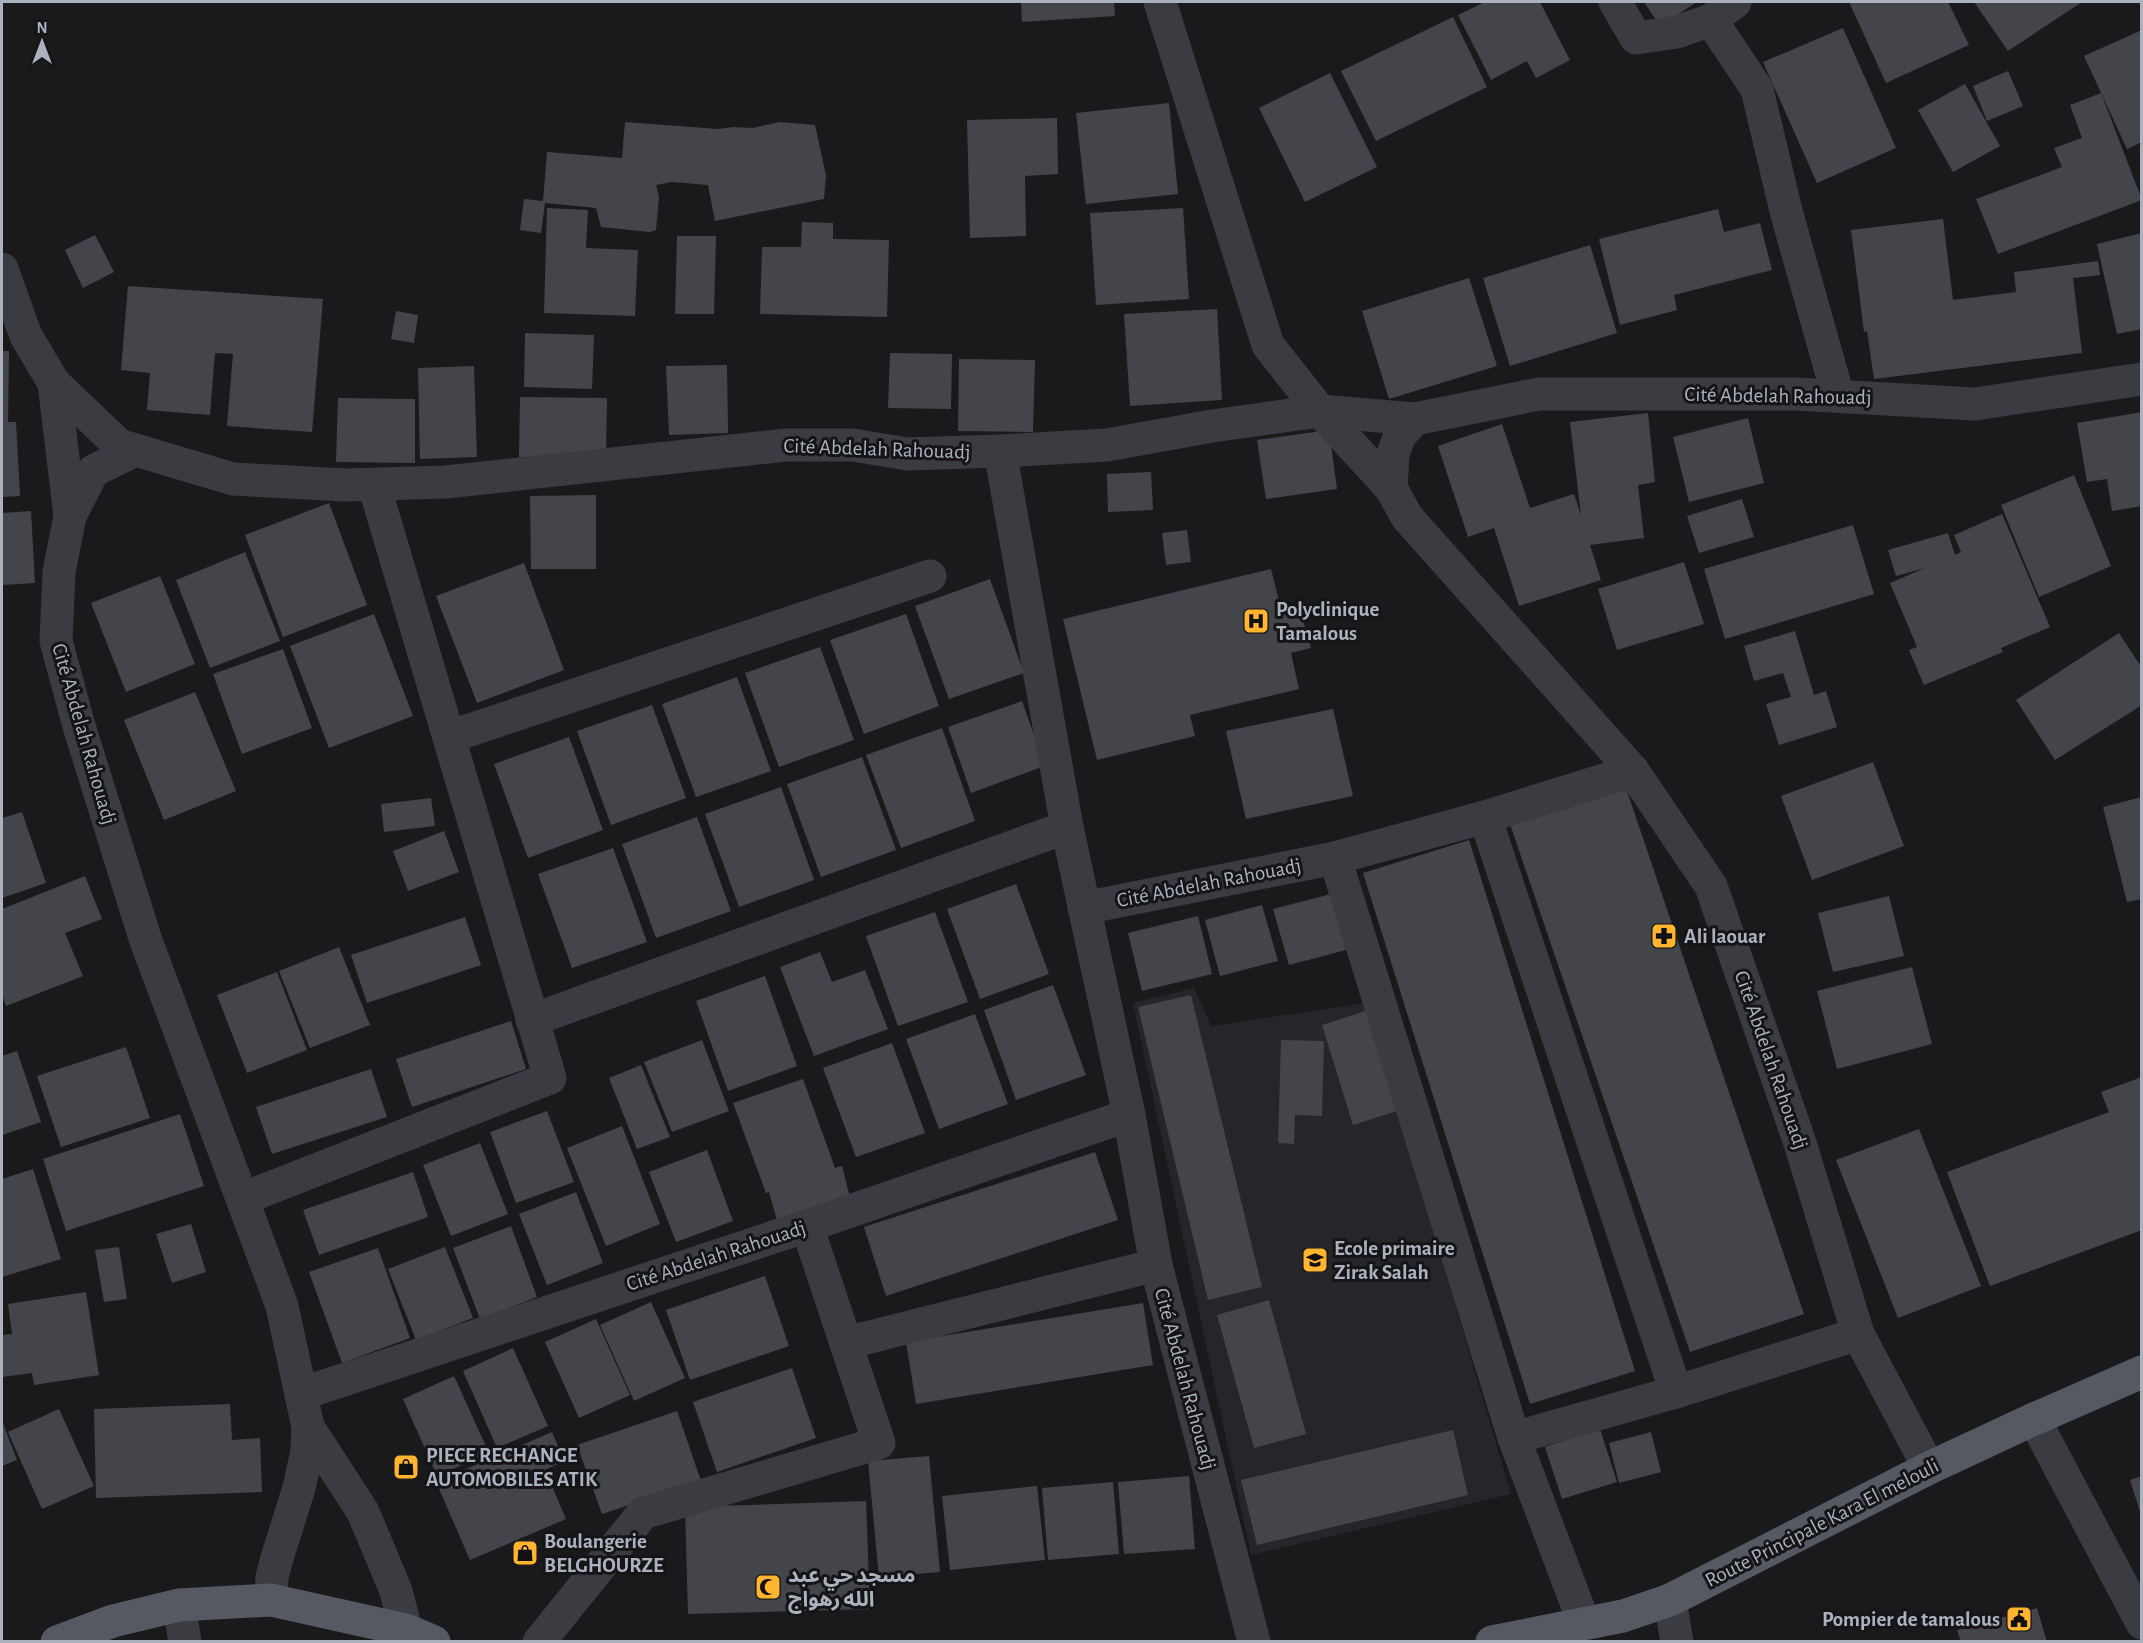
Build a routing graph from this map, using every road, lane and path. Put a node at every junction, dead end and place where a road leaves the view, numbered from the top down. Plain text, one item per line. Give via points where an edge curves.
1 (1160, 2) edge
2 (1615, 2) edge
3 (1723, 11) edge
4 (2, 269) edge
5 (2142, 379) edge
6 (54, 383) junction
7 (1838, 396) junction
8 (1320, 411) junction
9 (1415, 419) junction
10 (136, 450) junction
11 (1000, 452) junction
12 (374, 485) junction
13 (1391, 488) junction
14 (70, 516) junction
15 (930, 576) dead end
16 (449, 737) junction
17 (1634, 771) junction
18 (1485, 817) junction
19 (1067, 827) junction
20 (1335, 858) junction
21 (1084, 908) junction
22 (532, 1020) junction
23 (1130, 1115) junction
24 (242, 1199) junction
25 (807, 1226) junction
26 (1155, 1265) junction
27 (1858, 1334) junction
28 (846, 1343) junction
29 (2142, 1372) edge
30 (1676, 1392) junction
31 (301, 1394) junction
32 (2034, 1419) junction
33 (308, 1427) junction
34 (1514, 1438) junction
35 (1929, 1468) junction
36 (271, 1600) junction
37 (1670, 1600) junction
38 (179, 1605) junction
39 (1584, 1623) junction
40 (2142, 1623) edge
41 (420, 1636) edge
42 (57, 1641) edge
43 (185, 1641) edge
44 (539, 1641) edge
45 (1254, 1641) edge
46 (1492, 1641) edge
47 (1677, 1641) edge

1 - 8 street, Cité Abdelah Rahouadj via 1268,345
2 - 3 street via 1636,38 1677,32
3 - 7 street via 1757,89 1786,211
4 - 6 street via 26,336
5 - 7 street, Cité Abdelah Rahouadj via 1975,404
6 - 10 street via 119,445
6 - 14 street
7 - 9 street, Cité Abdelah Rahouadj via 1539,394
8 - 9 street, Cité Abdelah Rahouadj
8 - 11 street, Cité Abdelah Rahouadj via 1107,445
8 - 13 street, Cité Abdelah Rahouadj
9 - 13 street via 1396,444
10 - 12 street, Cité Abdelah Rahouadj via 233,480
10 - 14 street, Cité Abdelah Rahouadj via 93,471
11 - 12 street, Cité Abdelah Rahouadj via 907,454 853,445 786,445 446,482
11 - 19 street, Cité Abdelah Rahouadj
12 - 16 street
13 - 17 street, Cité Abdelah Rahouadj via 1407,517
14 - 24 street, Cité Abdelah Rahouadj via 59,572 56,641 145,938
15 - 16 street
16 - 22 street
17 - 18 street, Cité Abdelah Rahouadj
17 - 27 street, Cité Abdelah Rahouadj via 1711,886 1800,1143
18 - 20 street, Cité Abdelah Rahouadj
18 - 30 street
19 - 21 street, Cité Abdelah Rahouadj
19 - 22 street
20 - 21 street, Cité Abdelah Rahouadj
20 - 34 street
21 - 23 street, Cité Abdelah Rahouadj
22 - 24 street via 550,1078
23 - 25 street, Cité Abdelah Rahouadj
23 - 26 street, Cité Abdelah Rahouadj
24 - 31 street, Cité Abdelah Rahouadj via 282,1306
25 - 28 street
25 - 31 street, Cité Abdelah Rahouadj
26 - 28 street
26 - 45 street, Cité Abdelah Rahouadj
27 - 30 street
27 - 35 street, Cité Abdelah Rahouadj
28 - 44 street via 879,1443 643,1513
29 - 32 main road, Route Principale Kara El melouli
30 - 34 street
31 - 33 street, Cité Abdelah Rahouadj
32 - 35 main road, Route Principale Kara El melouli
32 - 40 street
33 - 36 street, Cité Abdelah Rahouadj via 307,1451 272,1577
33 - 41 street via 363,1512 396,1591
34 - 39 street
35 - 37 main road, Route Principale Kara El melouli
36 - 38 main road
36 - 41 main road
37 - 39 main road, Route Principale Kara El melouli via 1623,1616
37 - 47 street
38 - 42 main road via 113,1621
38 - 43 street
39 - 46 main road, Route Principale Kara El melouli

